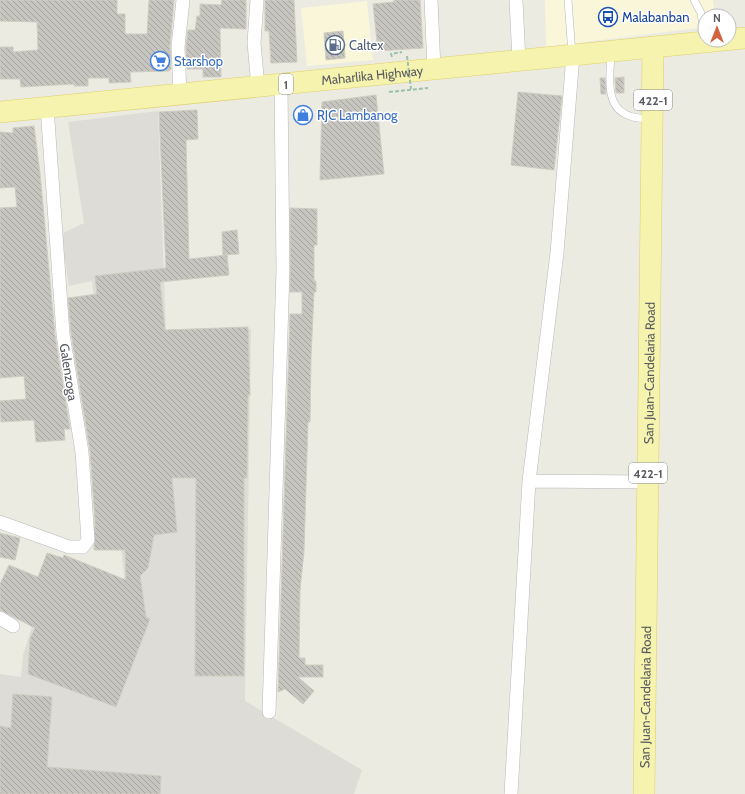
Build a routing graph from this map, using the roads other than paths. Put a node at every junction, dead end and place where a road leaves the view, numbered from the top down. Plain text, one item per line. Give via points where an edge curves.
1 (183, 0) edge
2 (257, 0) edge
3 (431, 0) edge
4 (516, 0) edge
5 (568, 0) edge
6 (697, 43) edge
7 (653, 47) junction
8 (611, 52) junction
9 (573, 55) junction
10 (519, 61) junction
11 (434, 78) junction
12 (281, 84) junction
13 (258, 87) junction
14 (180, 94) junction
15 (47, 107) junction
16 (0, 112) edge
17 (653, 119) junction
18 (529, 481) junction
19 (648, 482) junction
20 (0, 522) edge
21 (0, 618) edge
22 (13, 626) dead end
23 (269, 712) dead end
24 (511, 794) edge
25 (644, 794) edge

1 - 14 street via 178,47
2 - 13 street via 254,43
3 - 11 street
4 - 10 street
5 - 9 lane
6 - 7 main road, Maharlika Highway / 1
7 - 8 main road, Maharlika Highway / 1
7 - 17 main road, San Juan-Candelaria Road / 422-1
8 - 9 main road, Maharlika Highway / 1
8 - 17 lane via 610,85 614,105 622,114
9 - 10 main road, Maharlika Highway / 1
9 - 18 street via 557,253
10 - 11 main road, Maharlika Highway / 1
11 - 12 main road, Maharlika Highway / 1
12 - 13 main road, Maharlika Highway / 1
12 - 23 street via 283,270
13 - 14 main road, Maharlika Highway / 1
14 - 15 main road, Maharlika Highway / 1
15 - 16 main road, Maharlika Highway / 1
15 - 20 street, Galenzoga via 63,334 82,452 88,540 83,547 69,547
17 - 19 main road, San Juan-Candelaria Road / 422-1
18 - 19 street
18 - 24 street
19 - 25 main road, San Juan-Candelaria Road / 422-1
21 - 22 street

